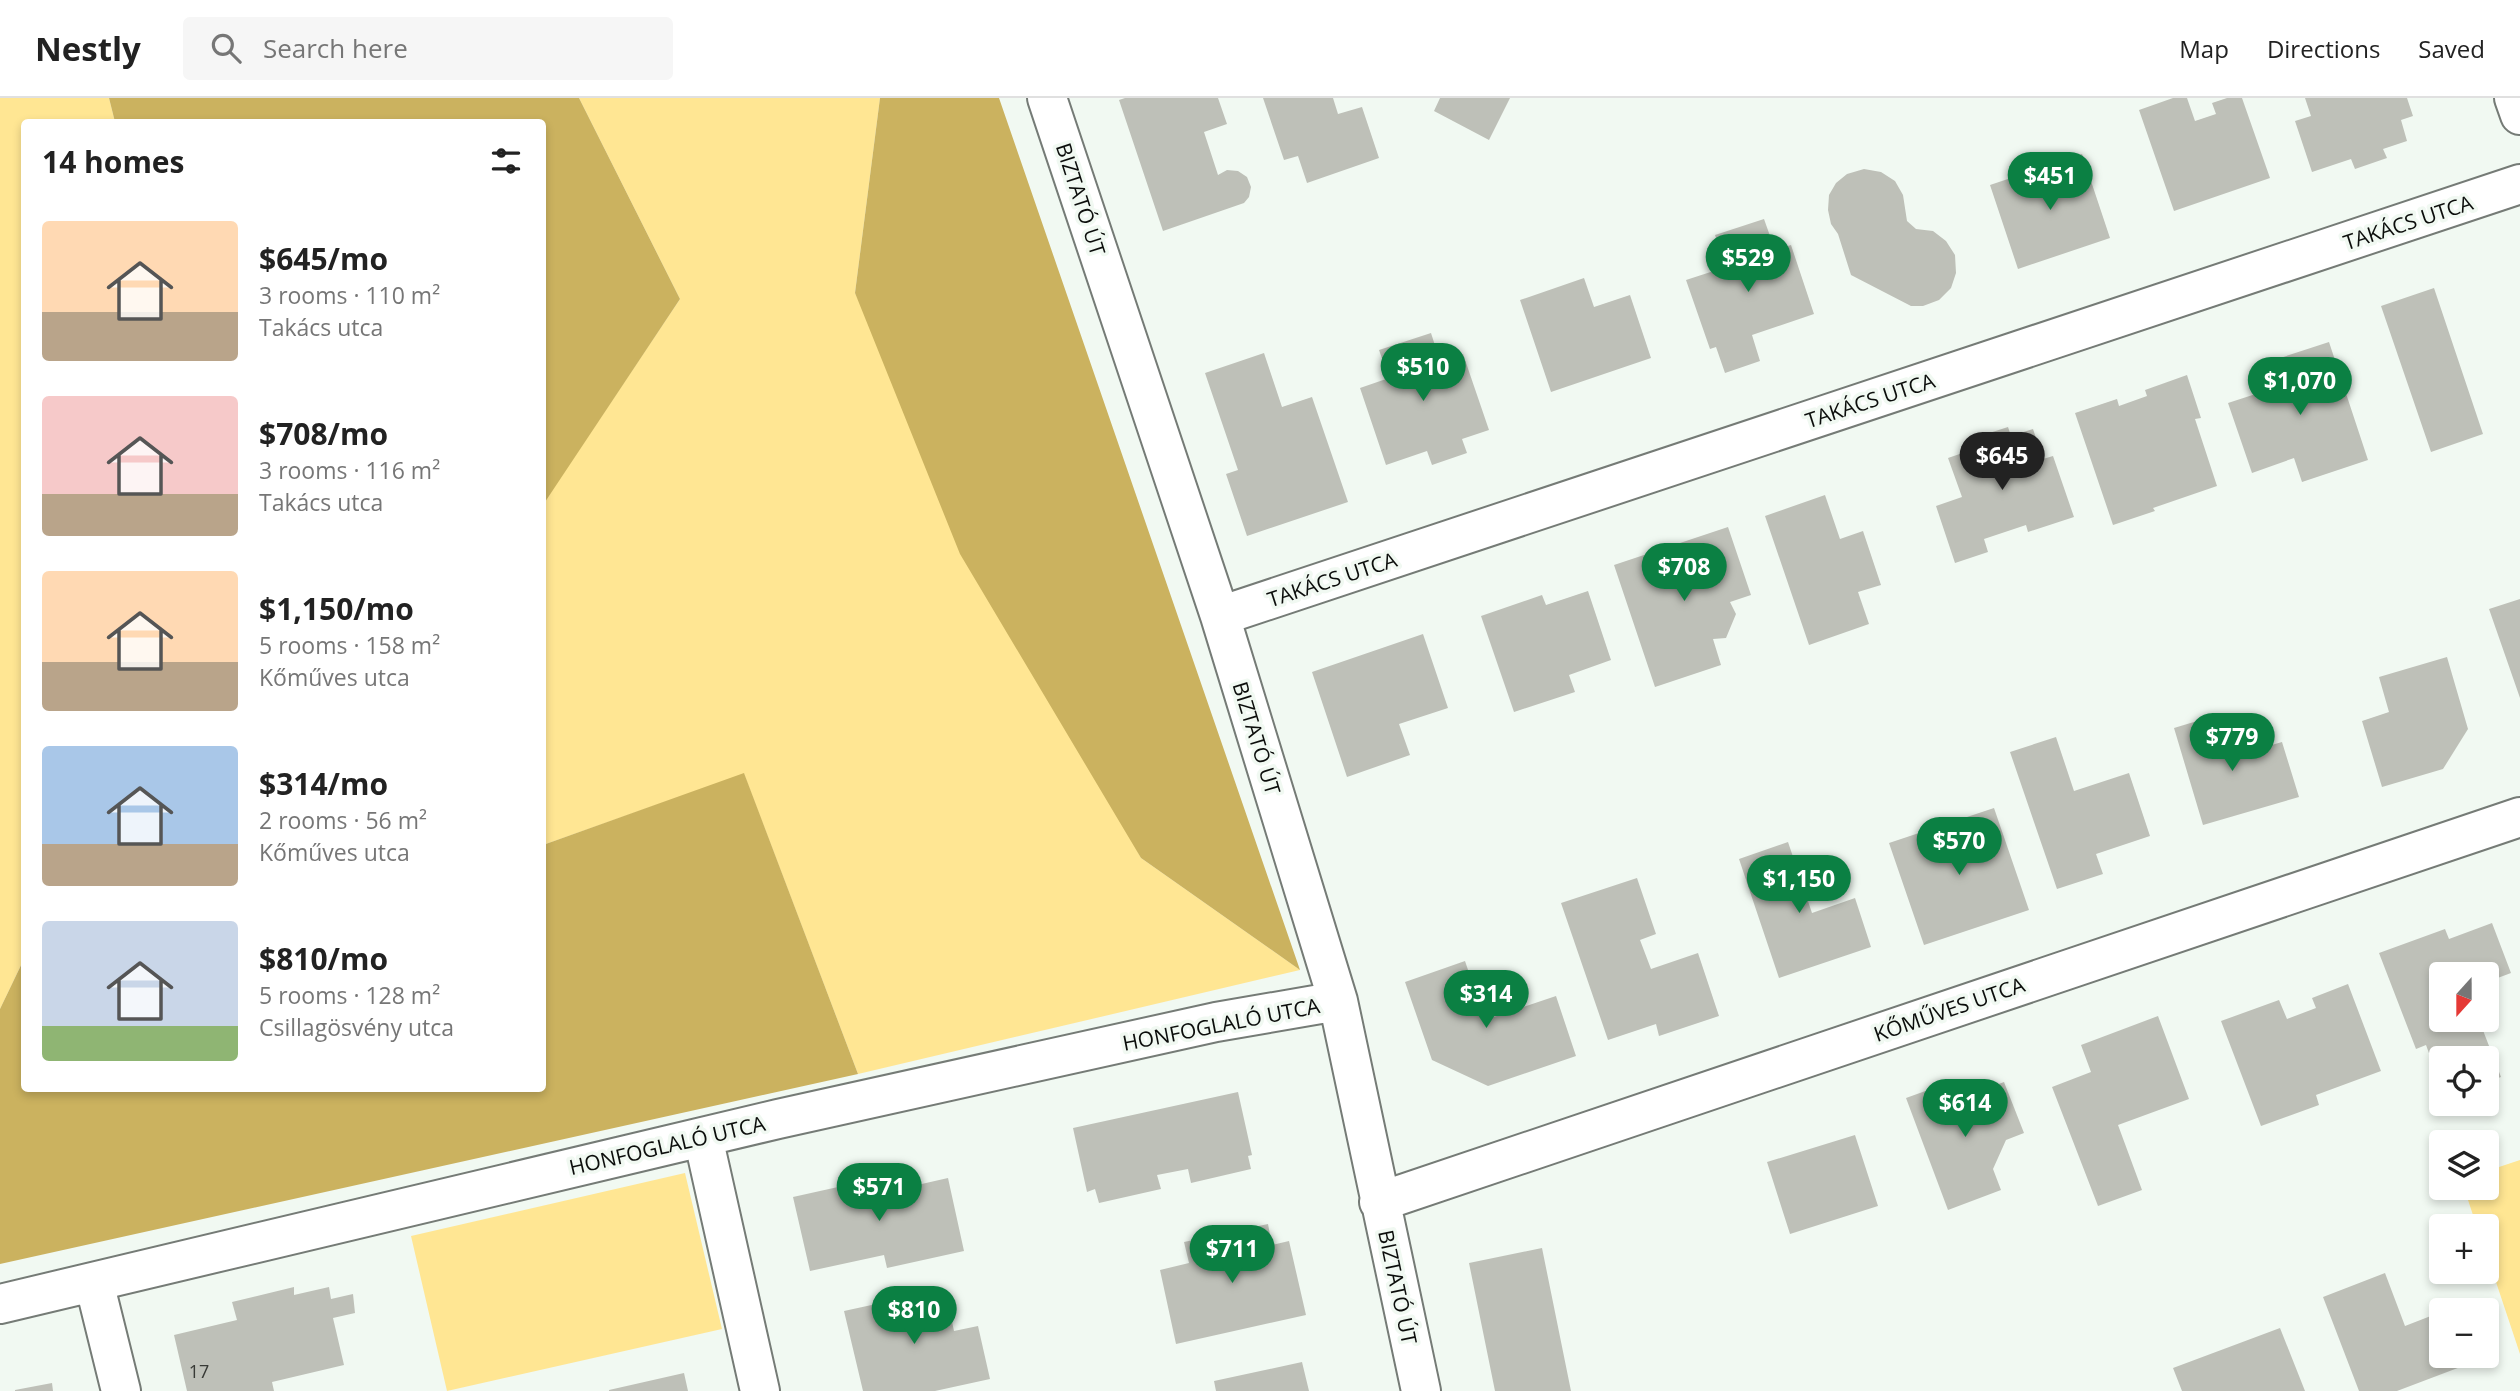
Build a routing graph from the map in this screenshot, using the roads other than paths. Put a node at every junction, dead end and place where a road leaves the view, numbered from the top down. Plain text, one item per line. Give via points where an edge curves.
1 (1047, 98) edge
2 (2514, 98) edge
3 (2520, 115) edge
4 (2520, 184) edge
5 (1220, 616) junction
6 (2520, 817) edge
7 (1338, 1001) junction
8 (702, 1137) junction
9 (1379, 1202) junction
10 (94, 1282) junction
11 (0, 1304) edge
12 (121, 1391) edge
13 (761, 1391) edge
14 (1421, 1391) edge

1 - 5 street, BIZTATÓ ÚT
2 - 3 street
4 - 5 street, TAKÁCS UTCA
5 - 7 street, BIZTATÓ ÚT
6 - 9 street, KŐMŰVES UTCA
7 - 8 street, HONFOGLALÓ UTCA via 1216,1022
7 - 9 street, BIZTATÓ ÚT
8 - 10 street, HONFOGLALÓ UTCA
8 - 13 street
9 - 14 street, BIZTATÓ ÚT
10 - 11 street, HONFOGLALÓ UTCA
10 - 12 street

